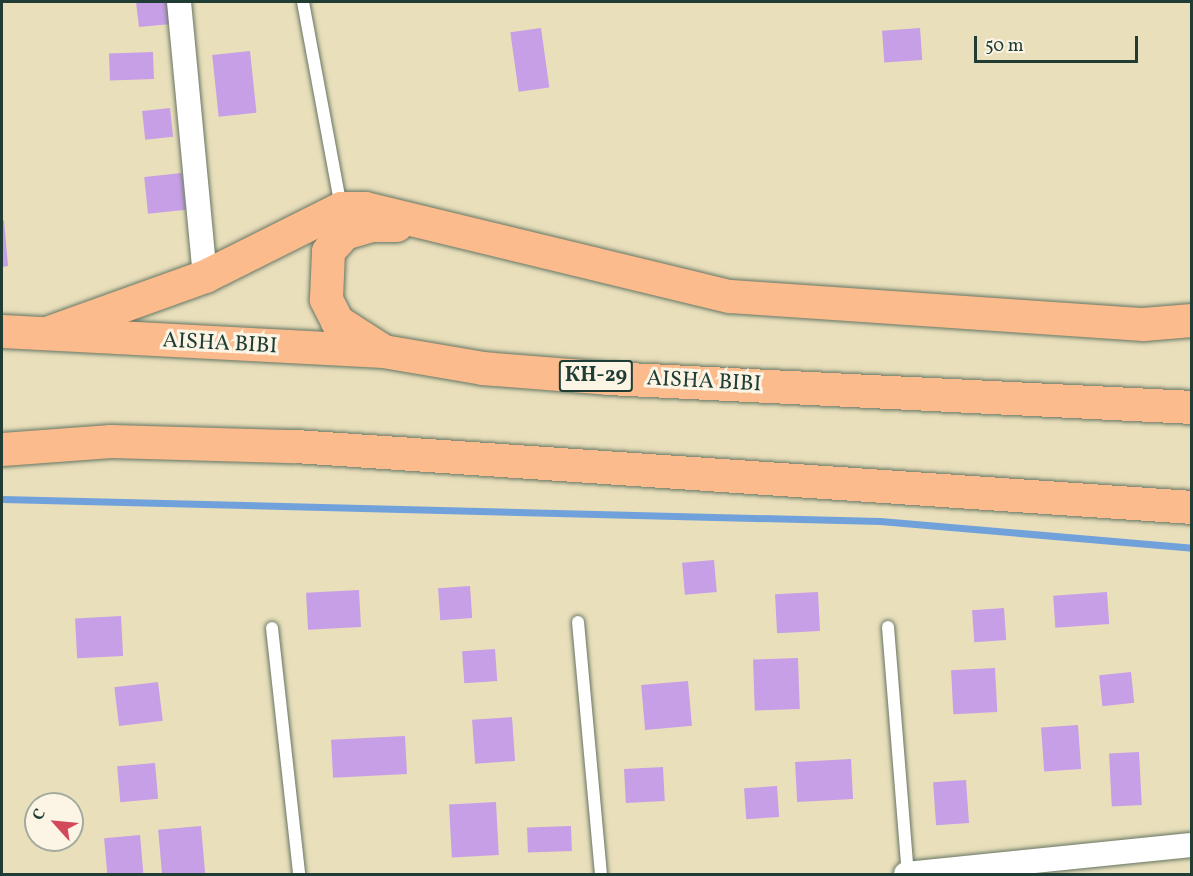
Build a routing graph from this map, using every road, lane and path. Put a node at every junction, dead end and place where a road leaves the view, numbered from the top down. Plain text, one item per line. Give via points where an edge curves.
1 (179, 2) edge
2 (303, 2) edge
3 (341, 208) junction
4 (434, 225) junction
5 (205, 276) junction
6 (1191, 320) edge
7 (2, 332) edge
8 (42, 335) junction
9 (383, 351) junction
10 (1191, 407) edge
11 (2, 449) edge
12 (1191, 507) edge
13 (578, 622) dead end
14 (888, 627) dead end
15 (272, 628) dead end
16 (1191, 845) edge
17 (298, 874) edge
18 (601, 874) edge
19 (907, 874) edge

1 - 5 street
2 - 3 lane
3 - 4 main road via 365,208
3 - 5 main road
4 - 6 main road via 730,296 1143,324
4 - 9 main road via 372,225 344,233 328,251 326,299 336,321
5 - 8 main road
7 - 8 main road, AISHA BIBI / КН-29
8 - 9 main road, AISHA BIBI / КН-29
9 - 10 main road, AISHA BIBI / КН-29 via 482,368 608,378
11 - 12 main road via 111,441 295,446
13 - 18 lane
14 - 19 lane
15 - 17 lane
16 - 19 street

